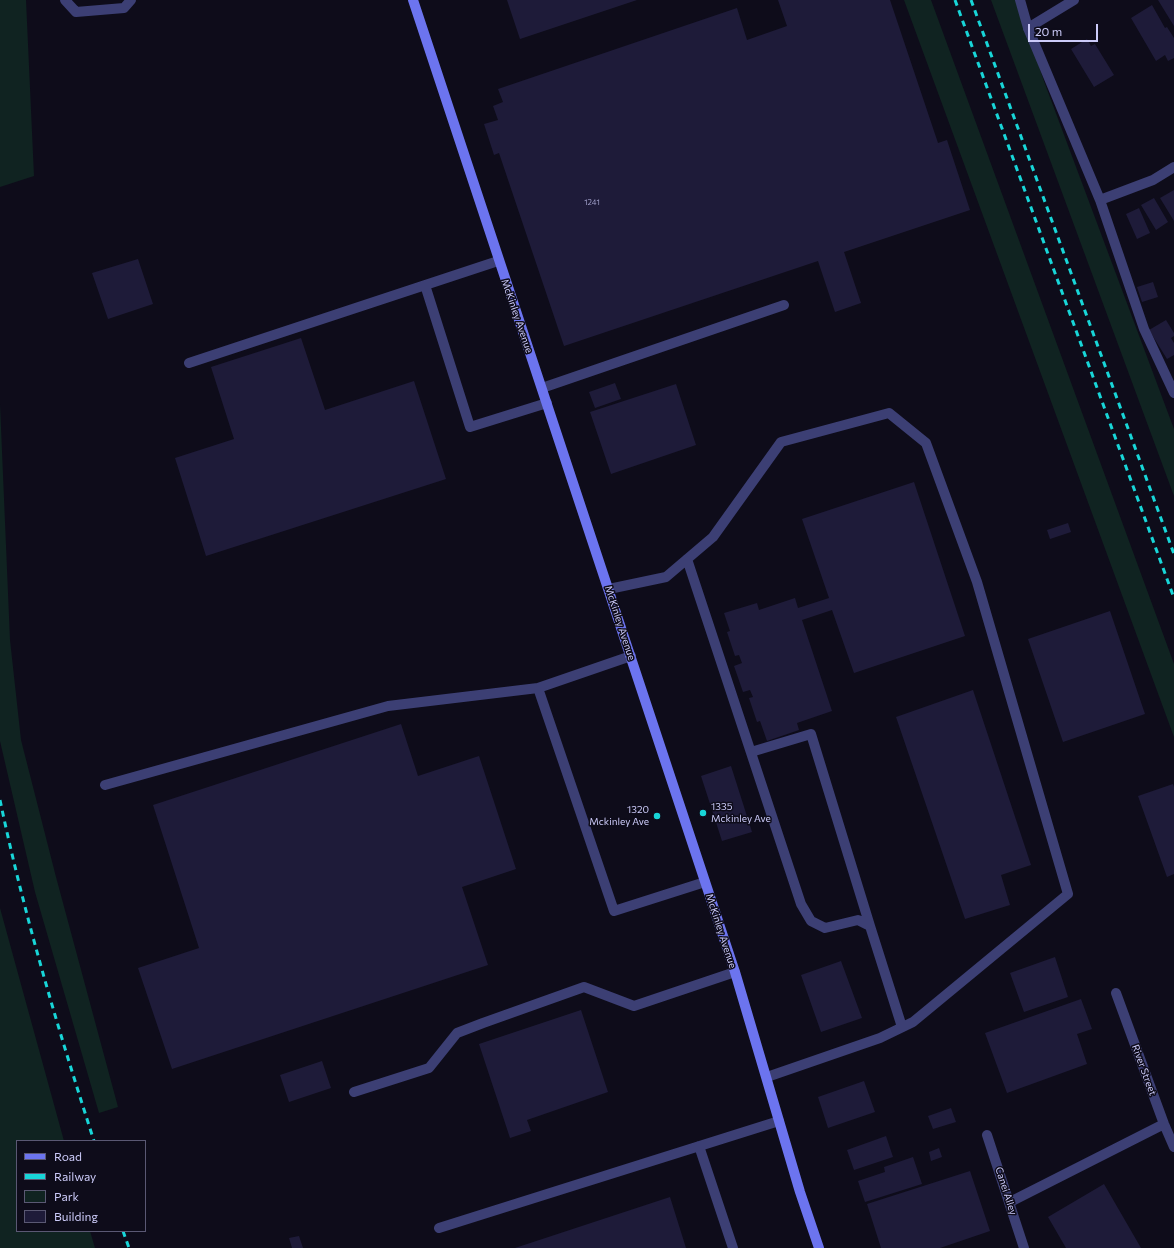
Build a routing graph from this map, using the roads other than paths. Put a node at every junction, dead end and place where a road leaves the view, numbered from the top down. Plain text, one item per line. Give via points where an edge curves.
1 (65, 0) edge
2 (131, 0) edge
3 (412, 0) edge
4 (1020, 0) edge
5 (1074, 0) edge
6 (1028, 28) junction
7 (1174, 167) edge
8 (1100, 200) junction
9 (498, 261) junction
10 (425, 285) junction
11 (784, 305) dead end
12 (189, 363) dead end
13 (542, 388) junction
14 (1174, 393) edge
15 (547, 403) junction
16 (687, 559) junction
17 (609, 590) junction
18 (630, 656) junction
19 (538, 688) junction
20 (751, 752) junction
21 (105, 785) dead end
22 (704, 882) junction
23 (870, 926) junction
24 (735, 972) junction
25 (1116, 993) dead end
26 (902, 1027) junction
27 (766, 1077) junction
28 (354, 1092) dead end
29 (779, 1120) junction
30 (1164, 1124) junction
31 (986, 1135) dead end
32 (699, 1146) junction
33 (1174, 1147) edge
34 (1010, 1202) junction
35 (439, 1228) dead end
36 (733, 1248) edge
37 (819, 1248) edge
38 (1024, 1248) edge

1 - 2 street via 76,12 124,8
3 - 9 main road, McKinley Avenue
4 - 6 street
5 - 6 street
6 - 8 street
7 - 8 street via 1153,180
8 - 14 street via 1144,329
9 - 10 street
9 - 13 main road, McKinley Avenue
10 - 12 street
10 - 15 street via 470,427
11 - 13 street
13 - 15 main road, McKinley Avenue
15 - 17 main road, McKinley Avenue
16 - 17 street via 666,577
16 - 20 street
16 - 26 street via 714,537 781,442 890,413 926,444 977,582 1068,894 913,1022
17 - 18 main road, McKinley Avenue
18 - 19 street
18 - 22 main road, McKinley Avenue
19 - 21 street via 388,706
19 - 22 street via 614,911
20 - 23 street via 801,904 811,920 825,928 858,920
20 - 23 street via 811,734
22 - 24 main road, McKinley Avenue
23 - 26 street
24 - 27 main road, McKinley Avenue
24 - 28 street via 634,1006 584,987 457,1033 429,1068
25 - 30 street, River Street
26 - 27 street via 880,1038
27 - 29 main road, McKinley Avenue
29 - 32 street
29 - 37 main road, McKinley Avenue
30 - 33 street, River Street
30 - 34 street
31 - 34 street, Canei Alley
32 - 35 street
32 - 36 street
34 - 38 street, Canei Alley

